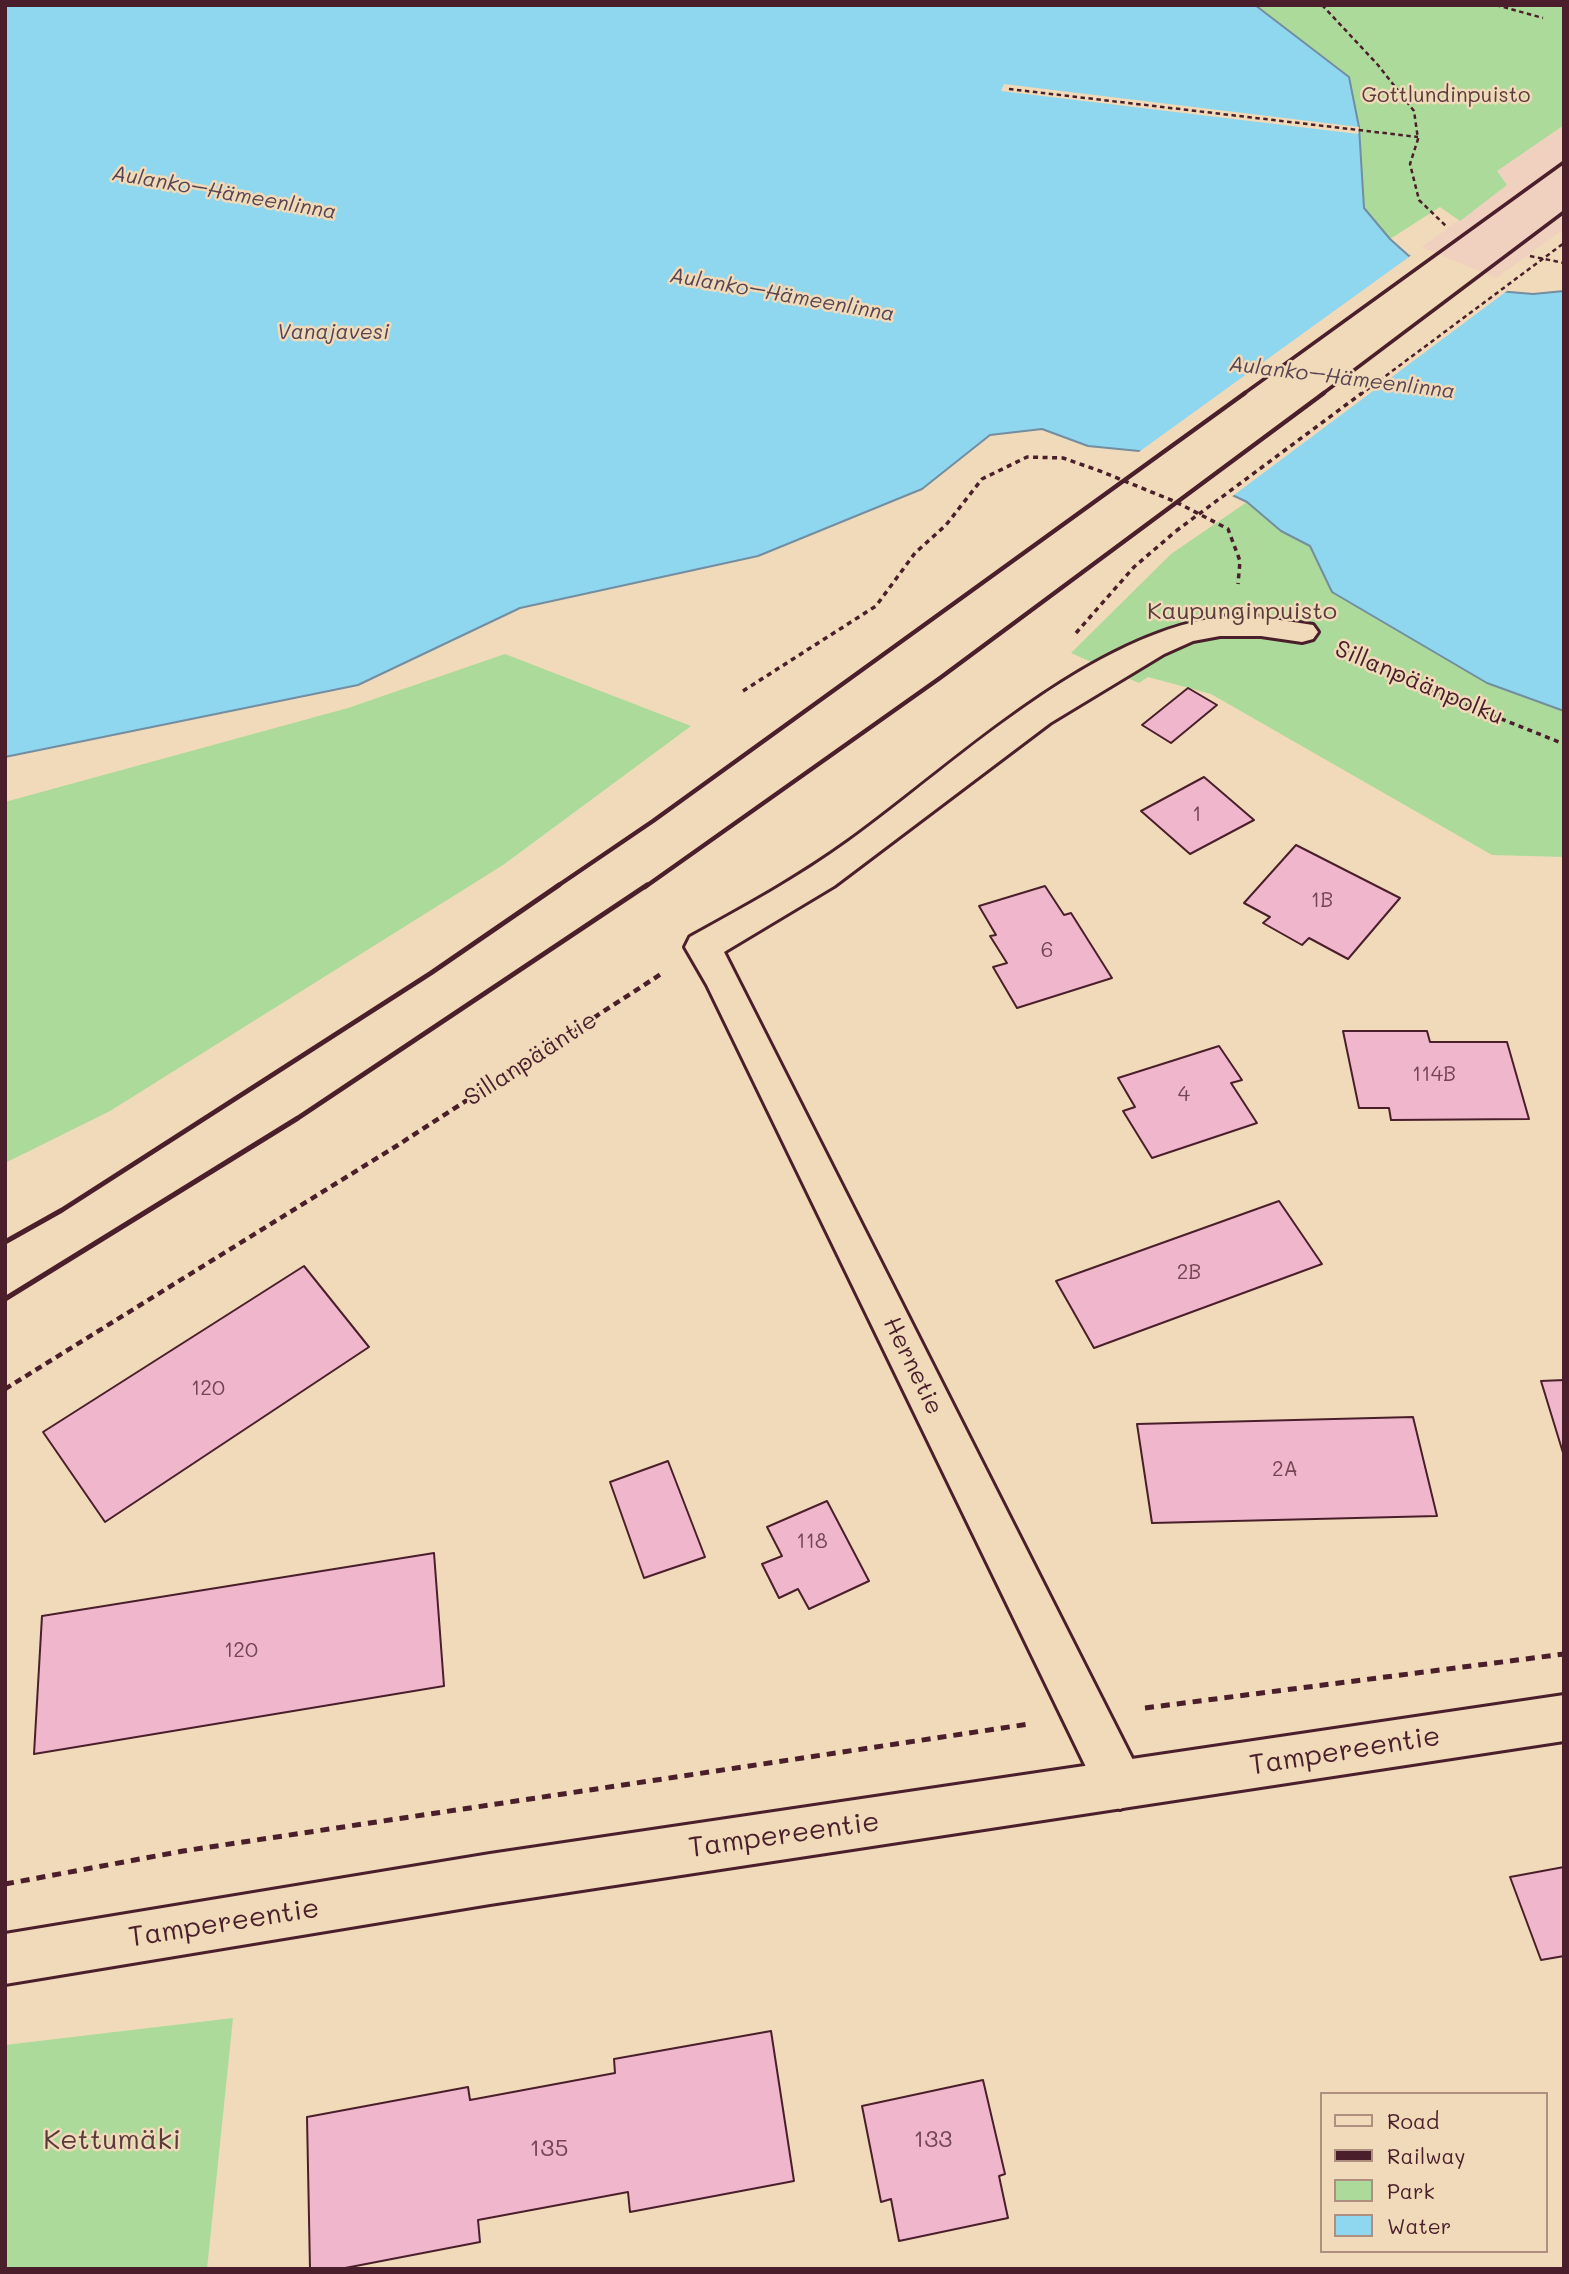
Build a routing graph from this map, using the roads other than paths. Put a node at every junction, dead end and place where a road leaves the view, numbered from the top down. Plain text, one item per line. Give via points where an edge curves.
1 (1302, 632) road end
2 (1564, 1718) edge
3 (1119, 1785) junction
4 (5, 1959) edge

1 - 3 street, Hernetie via 1272,625 1234,625 1190,631 1147,649 1044,711 822,877 703,947
2 - 3 street, Tampereentie
3 - 4 street, Tampereentie via 490,1879

